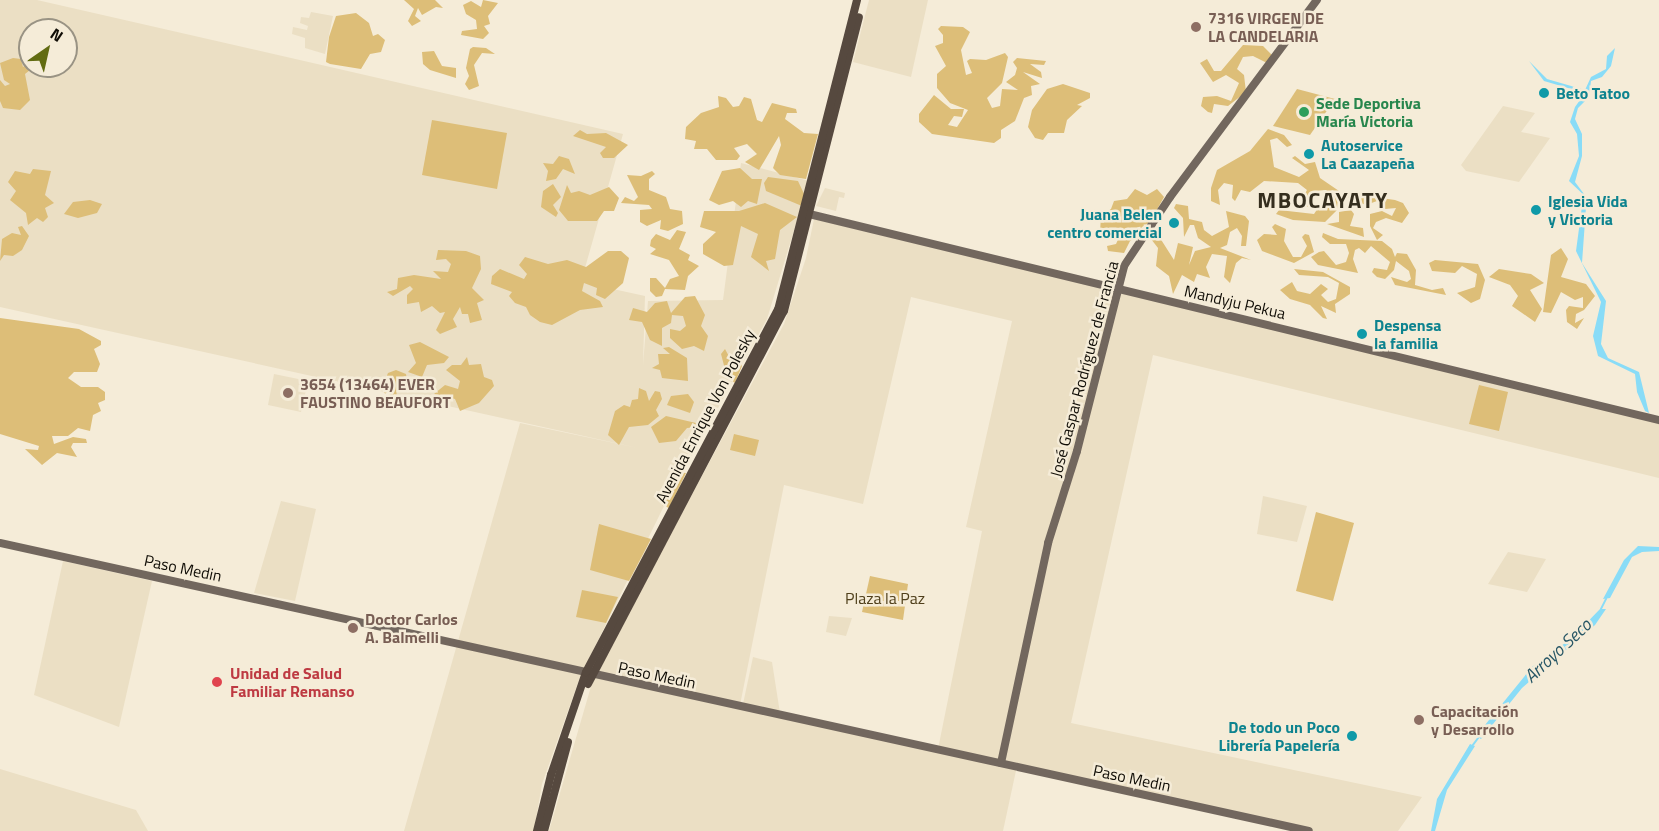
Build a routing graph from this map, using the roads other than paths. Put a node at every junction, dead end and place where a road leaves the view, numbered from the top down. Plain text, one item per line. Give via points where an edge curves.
1 (857, 0) edge
2 (863, 0) edge
3 (1317, 0) edge
4 (807, 213) junction
5 (1118, 289) junction
6 (1657, 419) edge
7 (0, 543) edge
8 (589, 673) junction
9 (1001, 763) junction
10 (557, 765) junction
11 (537, 831) edge
12 (544, 831) edge
13 (1310, 831) edge

1 - 4 main road, Avenida Enrique Von Polesky
2 - 4 main road, Avenida Enrique Von Polesky
3 - 5 street, José Gaspar Rodríguez de Francia via 1147,230 1128,259
4 - 5 street, Mandyju Pekua
4 - 8 main road, Avenida Enrique Von Polesky via 780,319
5 - 6 street, Mandyju Pekua
5 - 9 street, José Gaspar Rodríguez de Francia via 1077,451 1048,543
7 - 8 street, Paso Medin
8 - 9 street, Paso Medin
8 - 10 main road, Avenida Enrique Von Polesky
9 - 13 street, Paso Medin
10 - 11 main road, Avenida Enrique Von Polesky
10 - 12 main road, Avenida Enrique Von Polesky

